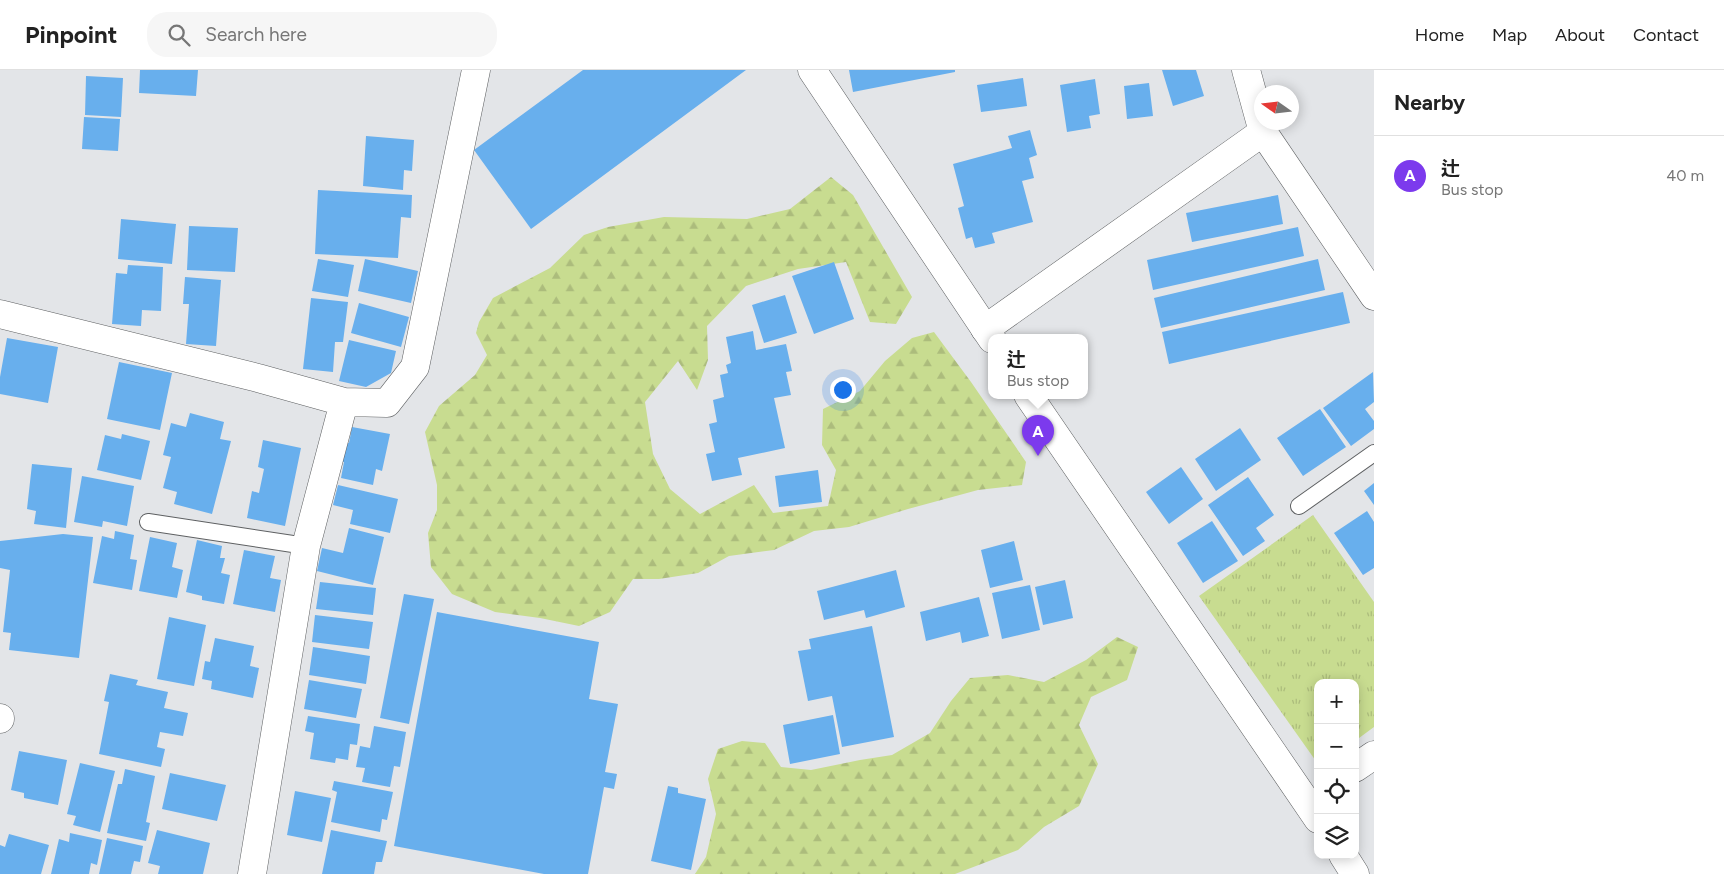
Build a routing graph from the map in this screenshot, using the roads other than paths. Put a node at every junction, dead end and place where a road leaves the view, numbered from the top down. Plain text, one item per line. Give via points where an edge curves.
1 (476, 70) edge
2 (812, 70) edge
3 (1246, 70) edge
4 (1263, 132) junction
5 (1374, 296) edge
6 (0, 314) edge
7 (988, 334) edge
8 (1031, 399) edge
9 (344, 402) junction
10 (1374, 453) edge
11 (1299, 506) dead end
12 (148, 522) dead end
13 (306, 546) junction
14 (1374, 755) edge
15 (1359, 765) edge
16 (1314, 805) edge
17 (1346, 859) edge
18 (252, 874) edge
19 (1356, 874) edge

1 - 9 street via 415,367 387,403
2 - 7 street
3 - 4 street
4 - 5 street
4 - 7 street
6 - 9 street
8 - 16 street
9 - 13 street
10 - 11 lane
12 - 13 lane
13 - 18 street
14 - 15 street
17 - 19 street

